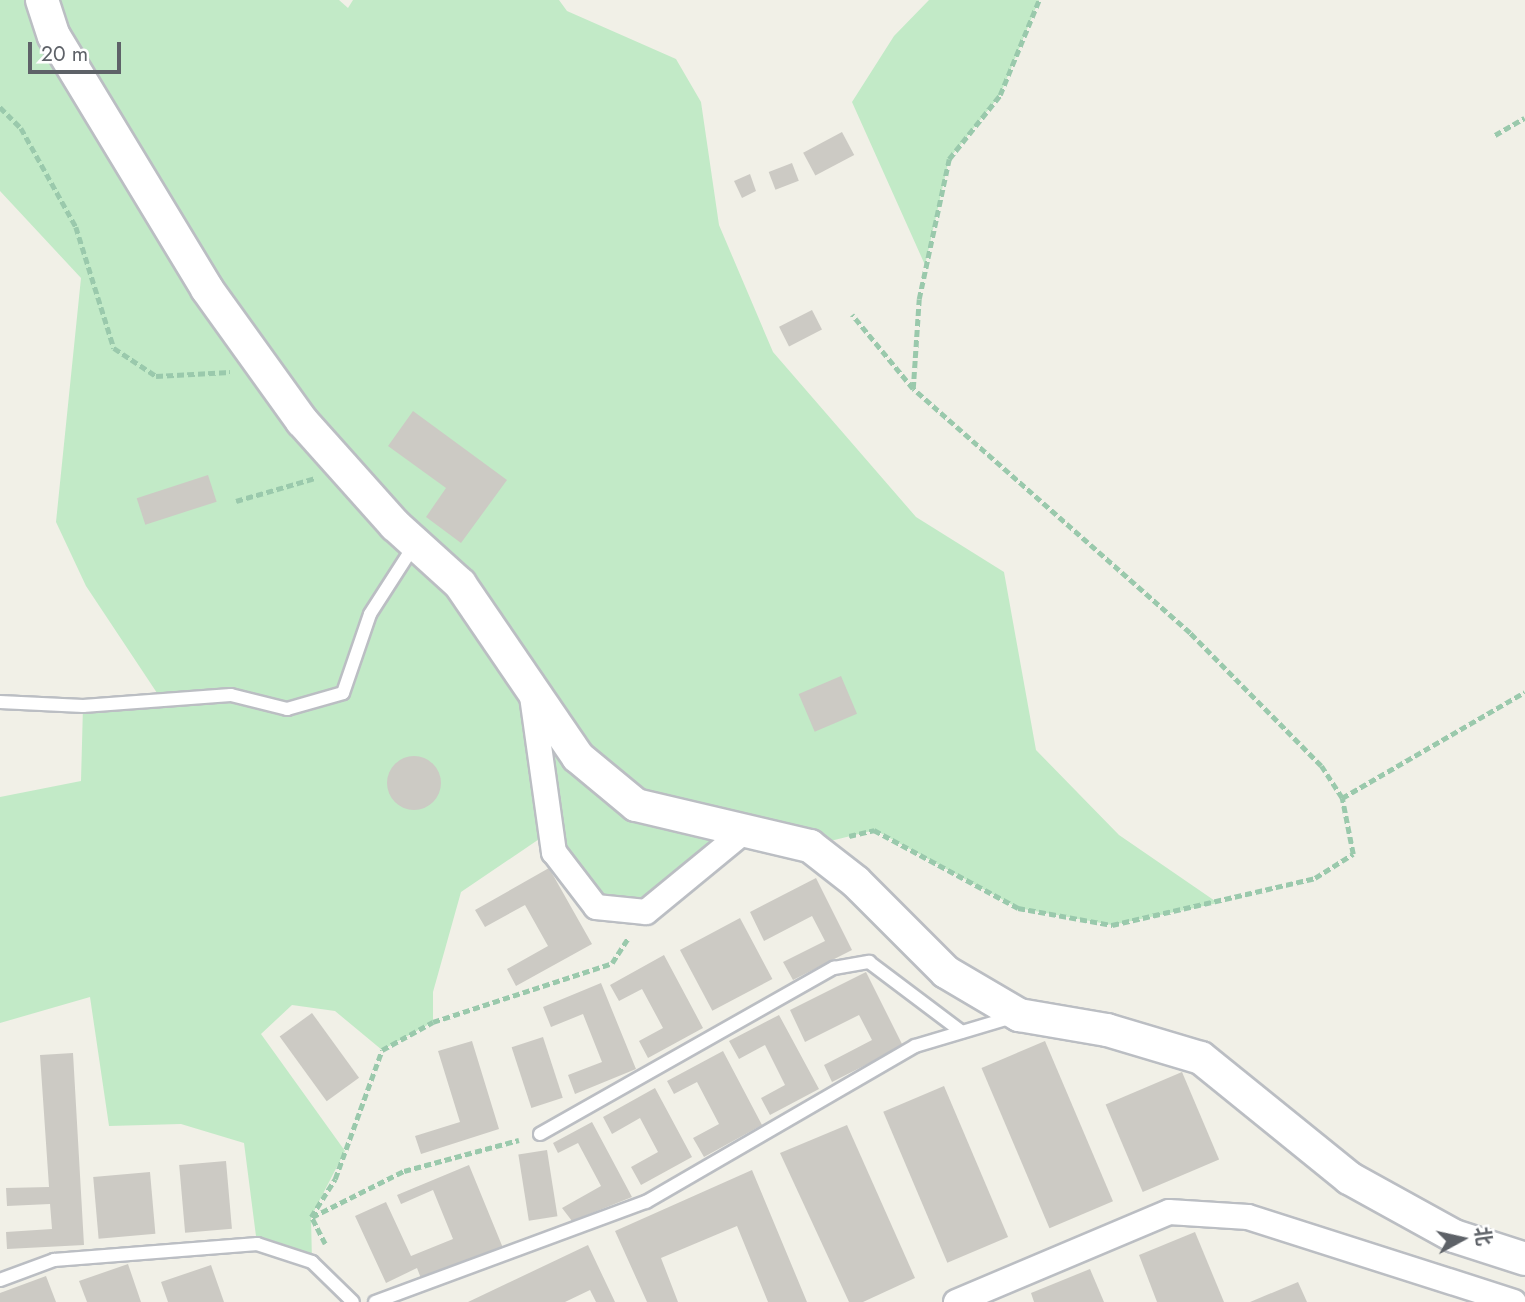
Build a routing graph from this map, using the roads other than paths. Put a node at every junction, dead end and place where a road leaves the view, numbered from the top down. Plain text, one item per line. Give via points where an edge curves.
1 (42, 0) edge
2 (415, 544) junction
3 (533, 696) junction
4 (0, 702) edge
5 (747, 829) junction
6 (1020, 1015) junction
7 (962, 1032) junction
8 (540, 1134) road end
9 (1525, 1259) edge
10 (0, 1280) edge
11 (1496, 1300) edge
12 (353, 1302) edge
13 (375, 1302) edge
14 (956, 1302) edge

1 - 2 street via 54,36 113,136 264,368 346,470
2 - 3 street via 460,584 504,642
2 - 4 lane via 370,614 343,693 287,709 231,695 83,706
3 - 5 street via 578,757 636,805
3 - 5 street via 554,852 596,907 646,912
5 - 6 street via 810,846 856,882 946,972
6 - 7 lane
6 - 9 street via 1107,1030 1201,1058 1349,1178 1454,1236
7 - 8 lane via 869,962 834,968
7 - 13 lane via 915,1046 646,1202
10 - 12 lane via 54,1260 257,1244 312,1262
11 - 14 street via 1248,1217 1169,1212

